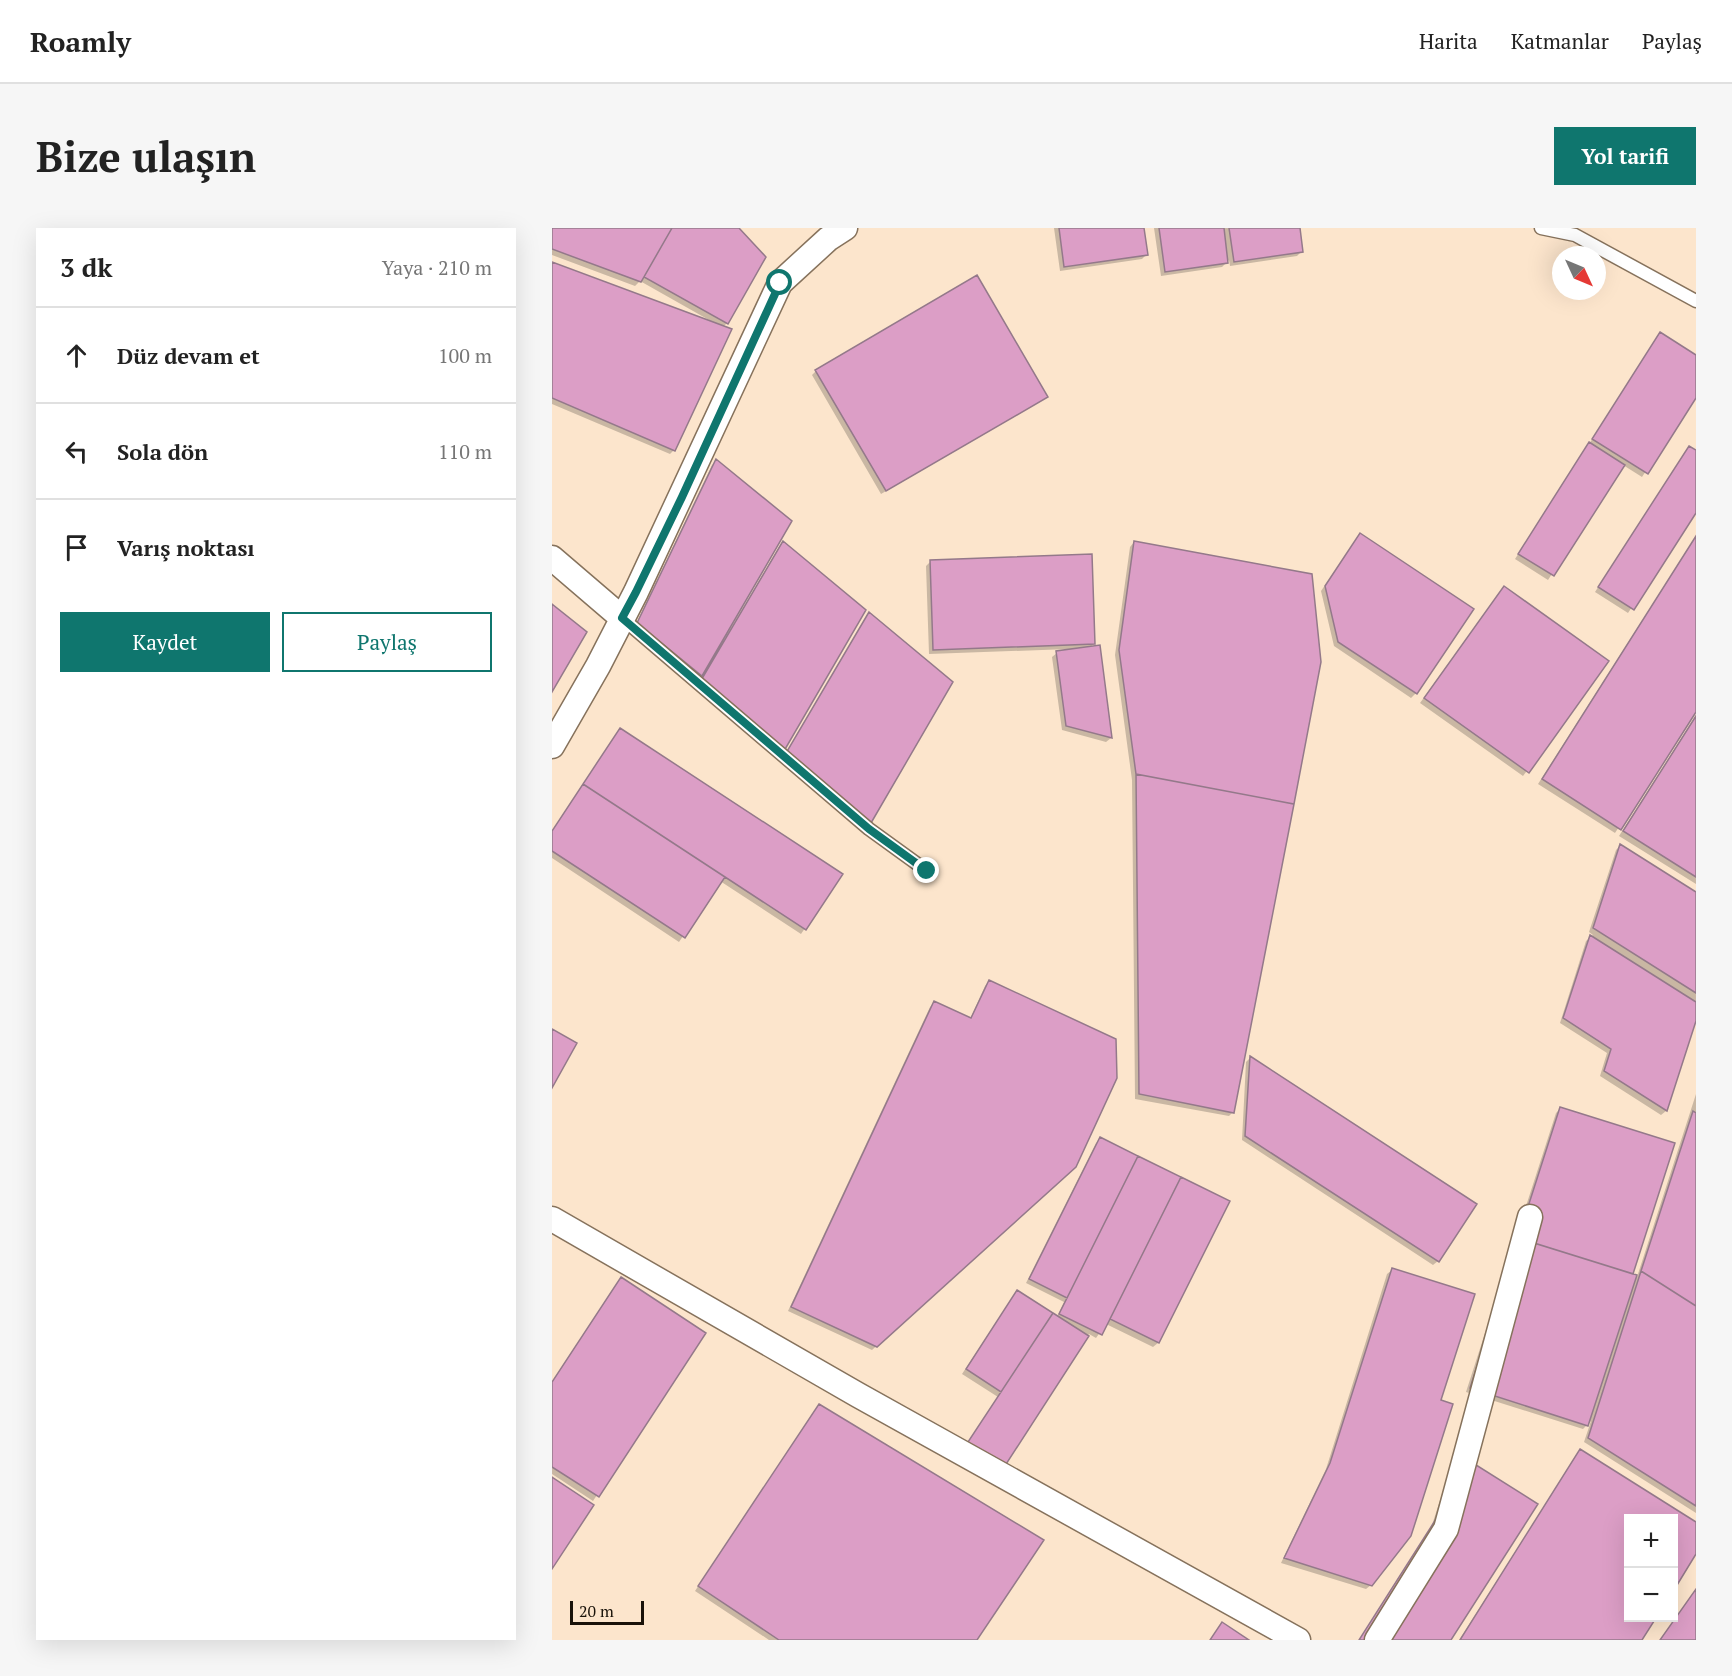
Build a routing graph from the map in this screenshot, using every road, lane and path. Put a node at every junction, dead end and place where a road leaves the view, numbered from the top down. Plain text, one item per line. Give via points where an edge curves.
1 (845, 228) edge
2 (1541, 228) edge
3 (1696, 301) edge
4 (552, 558) edge
5 (622, 618) junction
6 (552, 746) edge
7 (927, 871) dead end
8 (1530, 1217) dead end
9 (552, 1219) edge
10 (1298, 1640) edge
11 (1377, 1640) edge

1 - 5 street via 780,283
2 - 3 lane via 1575,235
4 - 5 street
5 - 6 street
5 - 7 lane via 869,829
8 - 11 street via 1446,1529
9 - 10 street via 868,1401

